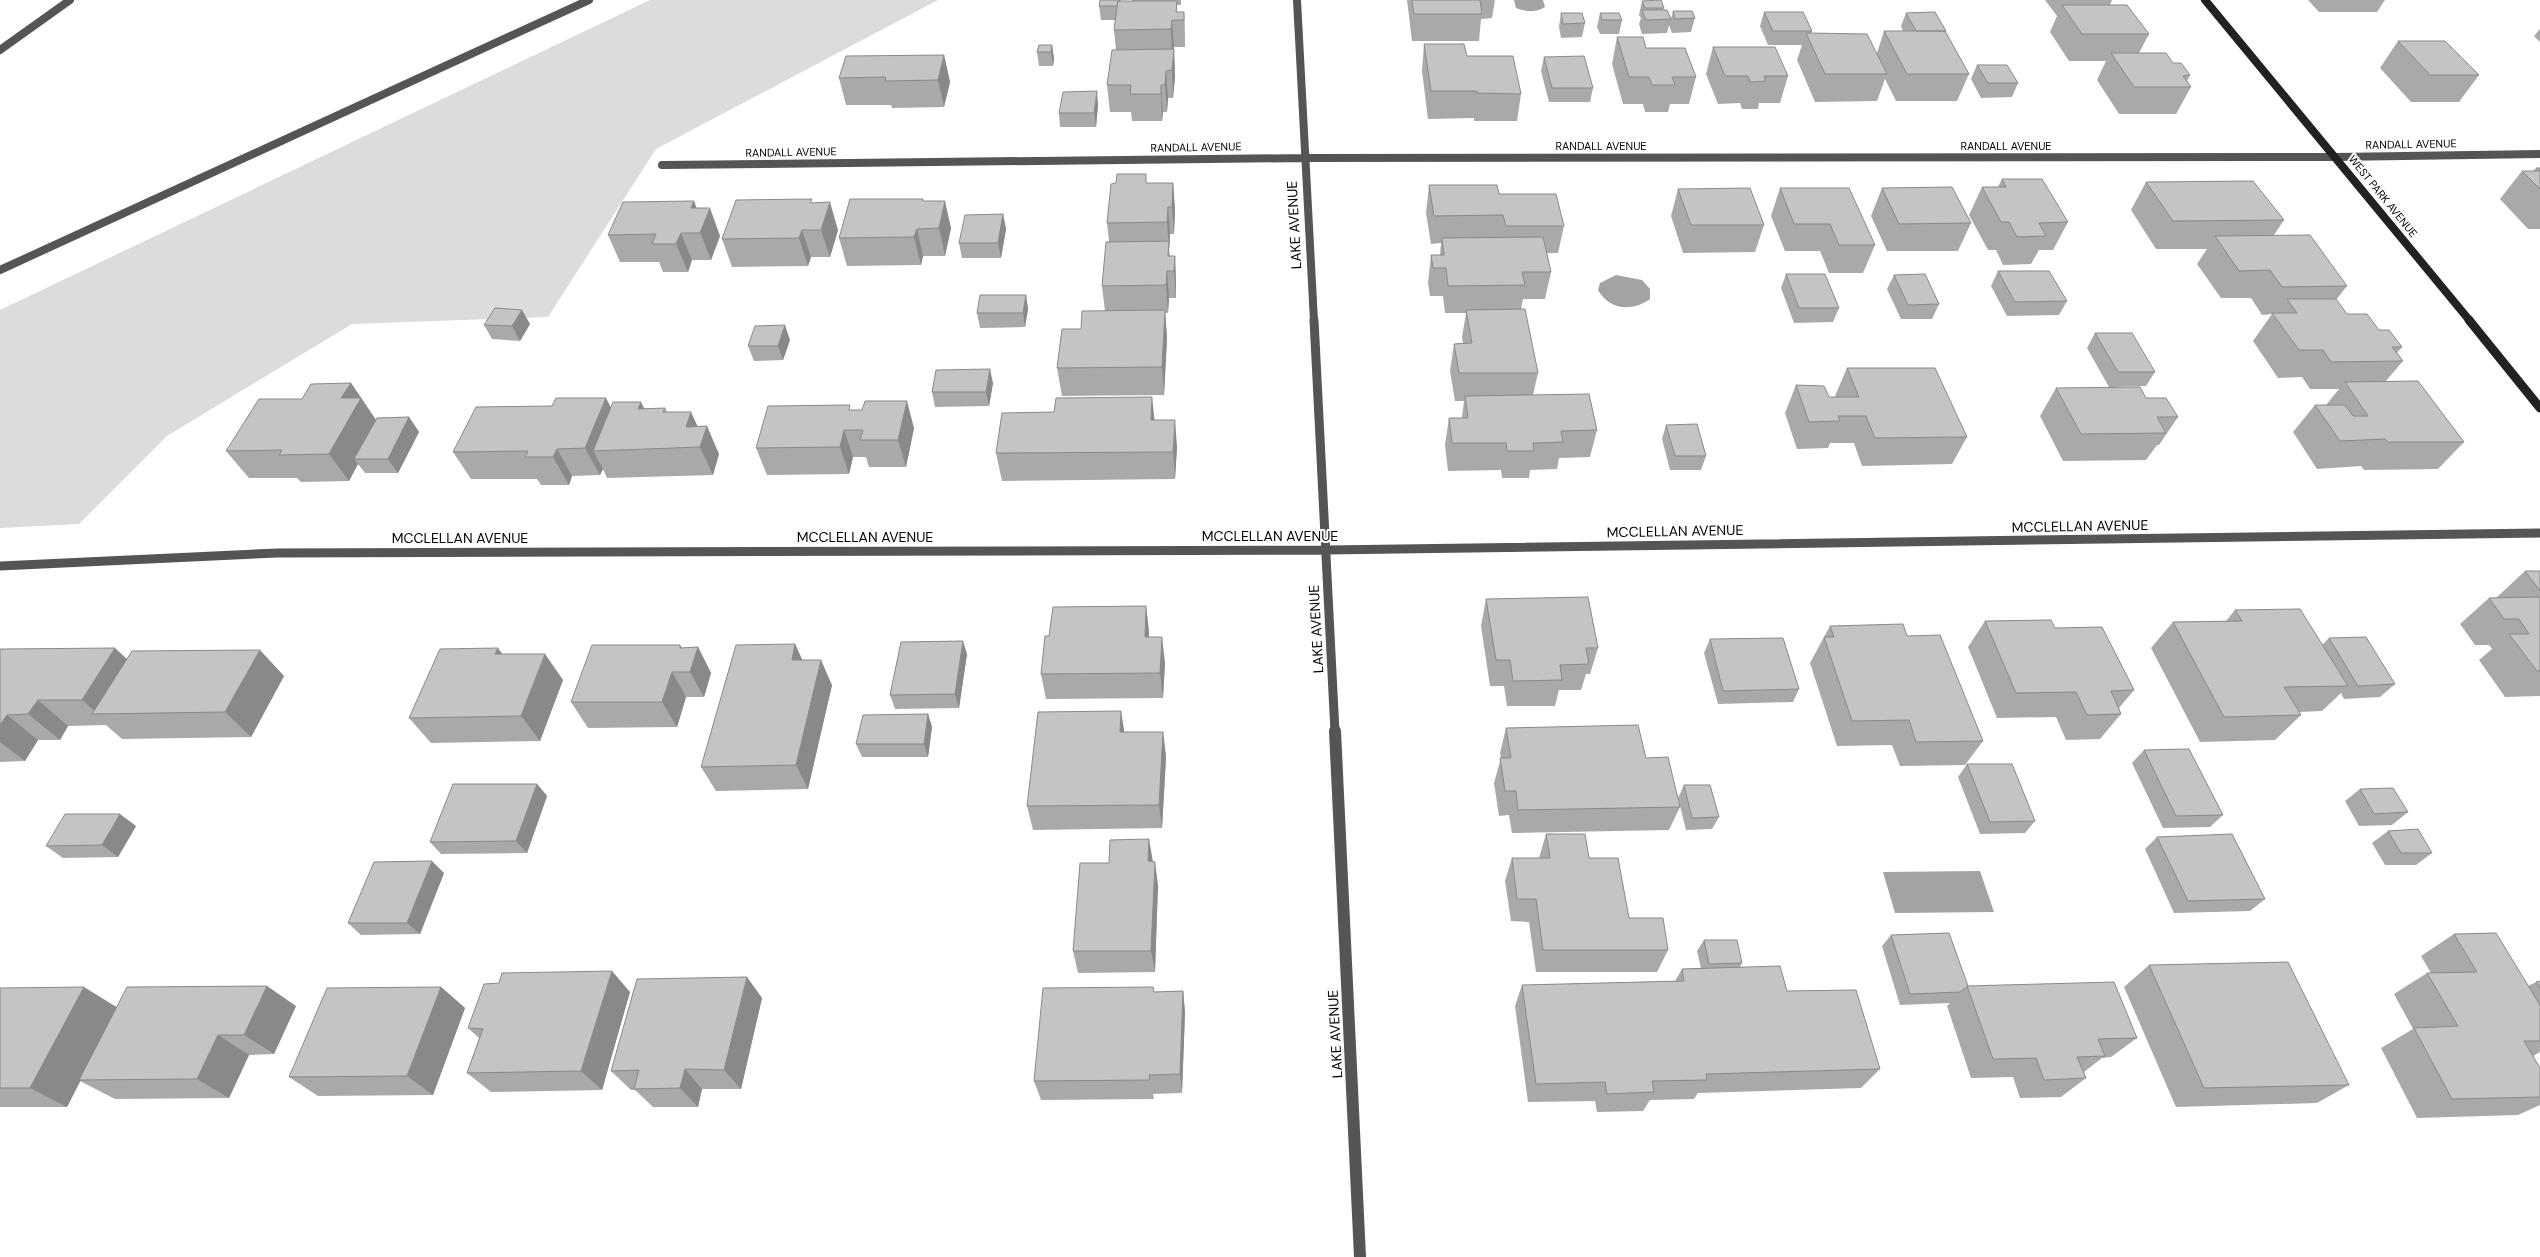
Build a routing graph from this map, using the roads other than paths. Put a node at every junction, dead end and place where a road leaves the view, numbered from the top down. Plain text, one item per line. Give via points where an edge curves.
1 (70, 0) edge
2 (589, 0) edge
3 (1296, 0) edge
4 (2205, 0) edge
5 (0, 50) edge
6 (2540, 154) edge
7 (2336, 157) junction
8 (1305, 158) junction
9 (662, 165) dead end
10 (0, 270) edge
11 (2540, 408) edge
12 (2540, 534) edge
13 (1326, 550) junction
14 (0, 566) edge
15 (1360, 1257) edge

1 - 5 street
2 - 10 street
3 - 8 street, LAKE AVENUE
4 - 7 street, WEST PARK AVENUE
6 - 7 street, RANDALL AVENUE
7 - 8 street, RANDALL AVENUE
7 - 11 street, WEST PARK AVENUE
8 - 9 street, RANDALL AVENUE
8 - 13 street, LAKE AVENUE
12 - 13 street, MCCLELLAN AVENUE
13 - 14 street, MCCLELLAN AVENUE via 297,553
13 - 15 street, LAKE AVENUE

